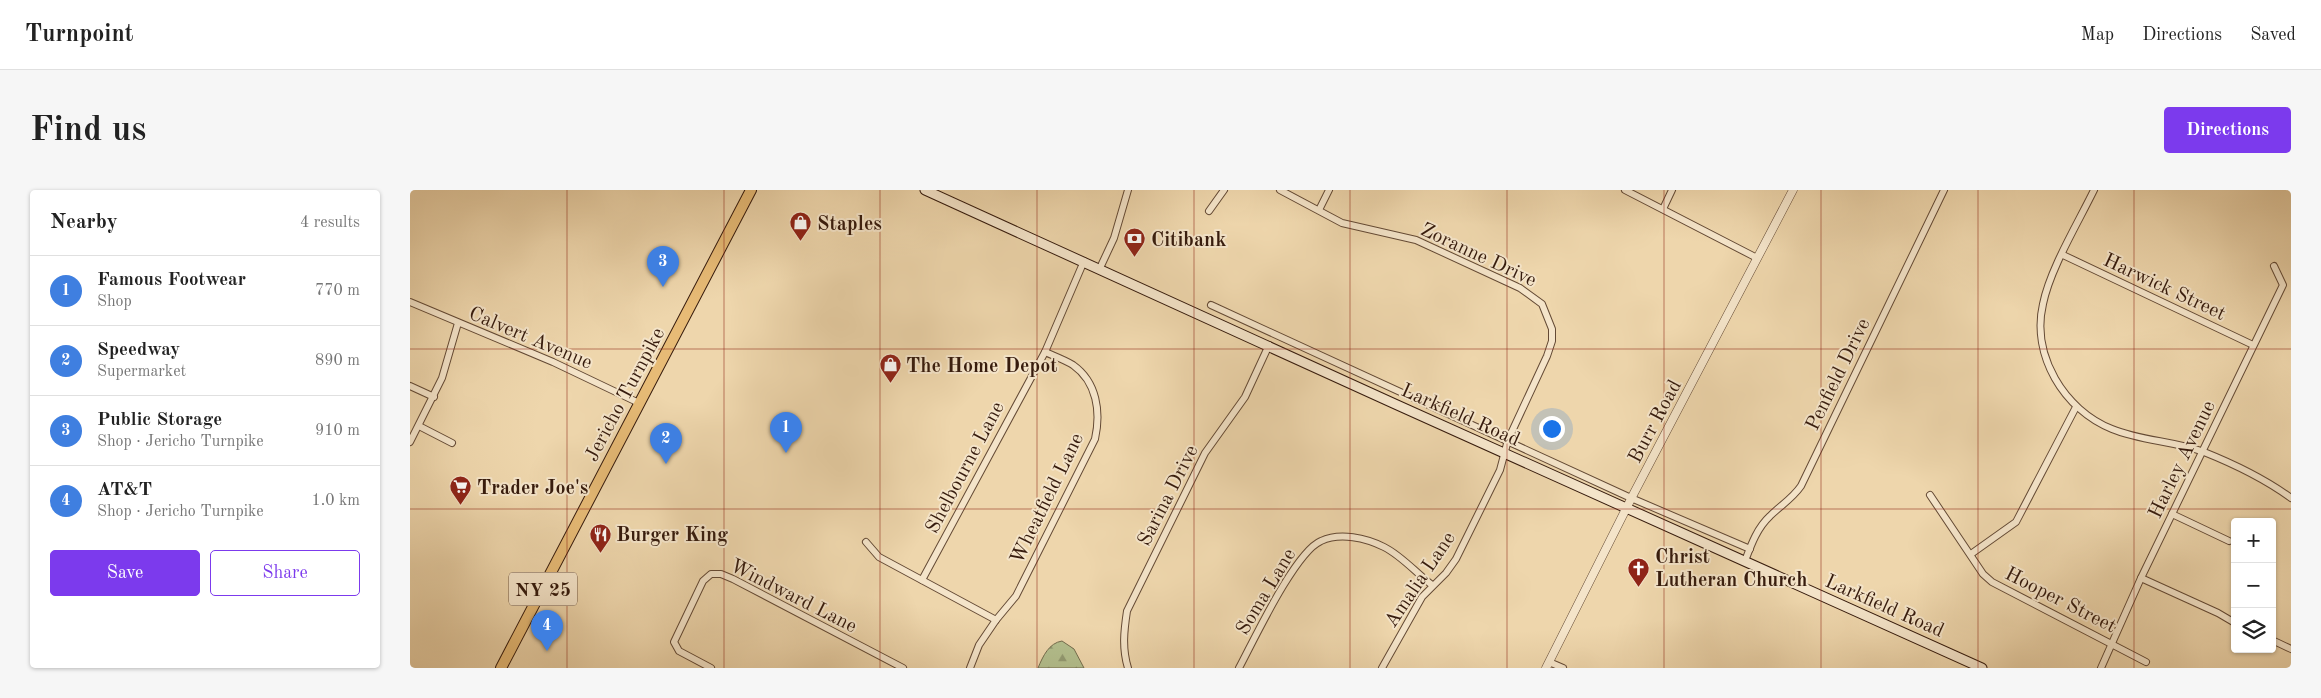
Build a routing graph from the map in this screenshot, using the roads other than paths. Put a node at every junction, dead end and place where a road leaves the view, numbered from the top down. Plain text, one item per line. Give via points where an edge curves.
1 (751, 190) edge
2 (925, 190) edge
3 (1128, 190) edge
4 (1224, 190) edge
5 (1280, 190) edge
6 (1329, 190) edge
7 (1625, 190) edge
8 (1672, 190) edge
9 (1792, 190) edge
10 (1944, 190) edge
11 (2094, 190) edge
12 (1663, 208) junction
13 (1319, 210) junction
14 (1209, 211) dead end
15 (2063, 255) junction
16 (1757, 258) junction
17 (1084, 261) junction
18 (2274, 266) dead end
19 (1100, 268) junction
20 (410, 302) edge
21 (1211, 305) dead end
22 (458, 323) junction
23 (1269, 345) junction
24 (2253, 345) junction
25 (1045, 352) junction
26 (410, 386) edge
27 (434, 397) junction
28 (639, 403) junction
29 (2076, 407) junction
30 (419, 426) junction
31 (1508, 440) junction
32 (410, 442) edge
33 (452, 444) dead end
34 (2203, 452) junction
35 (1505, 453) junction
36 (1930, 495) dead end
37 (1631, 498) junction
38 (2291, 498) edge
39 (1626, 508) junction
40 (2172, 514) junction
41 (2229, 541) dead end
42 (866, 542) dead end
43 (1750, 549) junction
44 (1971, 554) junction
45 (1745, 561) junction
46 (2141, 578) junction
47 (922, 580) junction
48 (1432, 585) junction
49 (996, 620) junction
50 (2231, 621) edge
51 (2276, 642) edge
52 (2112, 643) junction
53 (2291, 649) edge
54 (2146, 662) dead end
55 (1548, 665) edge
56 (501, 668) edge
57 (711, 668) edge
58 (903, 668) edge
59 (970, 668) edge
60 (1128, 668) edge
61 (1238, 668) edge
62 (1382, 668) edge
63 (1563, 668) edge
64 (1982, 668) edge
65 (2101, 668) edge

1 - 28 main road, Jericho Turnpike / NY 25
2 - 17 main road, Larkfield Road
3 - 19 street via 1114,238
4 - 14 street
5 - 13 street, Zoranne Drive
6 - 13 street
7 - 12 street
8 - 12 street
9 - 16 street, Burr Road
10 - 43 street, Penfield Drive via 1801,486 1793,498 1759,528
11 - 15 street
12 - 16 street
13 - 31 street, Zoranne Drive via 1342,223 1416,240 1436,248 1520,288 1542,304 1552,328 1552,341
15 - 24 street, Harwick Street
15 - 29 street via 2048,285 2040,325 2049,365
16 - 37 street, Burr Road
17 - 19 main road, Larkfield Road
17 - 25 street, Shelbourne Lane
18 - 24 street, Harley Avenue via 2283,284
19 - 23 main road, Larkfield Road
20 - 22 street, Calvert Avenue
21 - 31 street, Larkfield Road
22 - 27 street
22 - 28 street, Calvert Avenue via 553,362
23 - 35 main road, Larkfield Road
23 - 60 street, Sarina Drive via 1245,397 1205,453 1127,611 1124,635
24 - 34 street, Harley Avenue
25 - 47 street, Shelbourne Lane
25 - 49 street, Wheatfield Lane via 1083,373 1098,407 1098,424 1095,439 1016,596
26 - 27 street
27 - 30 street
28 - 56 main road, Jericho Turnpike / NY 25
29 - 34 street via 2112,430
29 - 44 street via 2016,522
30 - 32 street
30 - 33 street
31 - 35 street, Zoranne Drive
31 - 37 street, Larkfield Road
34 - 38 street via 2255,475
34 - 40 street, Harley Avenue
35 - 39 main road, Larkfield Road
35 - 48 street, Amalia Lane via 1500,470 1456,559
36 - 44 street, Hooper Street
37 - 39 street, Burr Road
37 - 43 street, Larkfield Road
39 - 45 main road, Larkfield Road
39 - 55 street, Burr Road
40 - 41 street
40 - 46 street, Harley Avenue
42 - 47 street via 879,557
43 - 45 street, Penfield Drive
44 - 52 street, Hooper Street via 1984,574 2002,589
45 - 64 main road, Larkfield Road
46 - 50 street
46 - 52 street, Harley Avenue
47 - 49 street
48 - 61 street, Soma Lane via 1384,547 1351,537 1336,536 1320,541 1306,551 1294,567
48 - 62 street, Amalia Lane via 1412,612
49 - 59 street, Wheatfield Lane via 979,644
51 - 53 street
52 - 54 street, Hooper Street
52 - 65 street, Harley Avenue
55 - 63 street
57 - 58 street, Windward Lane via 679,651 674,642 702,581 710,574 721,574

